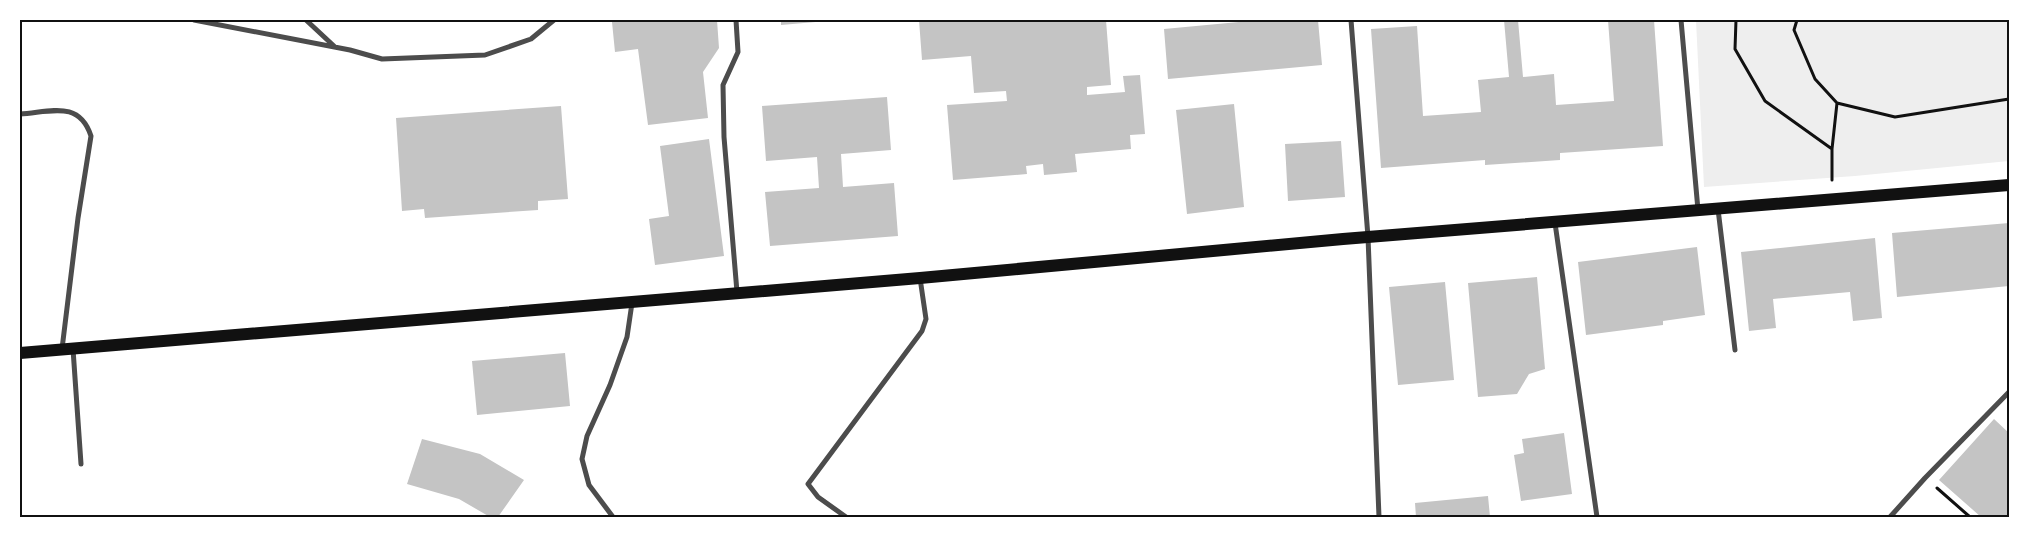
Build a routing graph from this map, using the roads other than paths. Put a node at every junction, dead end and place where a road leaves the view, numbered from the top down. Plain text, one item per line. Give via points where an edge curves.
1 (194, 20) edge
2 (306, 20) edge
3 (554, 20) edge
4 (736, 20) edge
5 (1351, 20) edge
6 (1681, 20) edge
7 (335, 47) junction
8 (20, 114) edge
9 (2009, 185) edge
10 (1718, 209) junction
11 (1698, 210) junction
12 (1555, 223) junction
13 (1368, 237) junction
14 (920, 278) junction
15 (737, 292) junction
16 (632, 302) junction
17 (68, 349) junction
18 (1735, 350) dead end
19 (20, 353) edge
20 (2009, 392) edge
21 (81, 464) dead end
22 (612, 517) edge
23 (846, 517) edge
24 (1379, 517) edge
25 (1597, 517) edge
26 (1890, 517) edge

1 - 7 street
2 - 7 street
3 - 7 street via 531,38 485,55 382,59
4 - 15 street via 738,52 723,85 724,137
5 - 13 street
6 - 11 street
8 - 17 street via 68,111 81,116 92,136 78,218
9 - 10 main road
10 - 11 main road
10 - 18 street
11 - 12 main road
12 - 13 main road
12 - 25 street
13 - 14 main road
13 - 24 street
14 - 15 main road
14 - 23 street via 926,319 922,331 808,484 818,497
15 - 16 main road
16 - 17 main road
16 - 22 street via 627,337 587,436 582,459 589,485
17 - 19 main road
17 - 21 street
20 - 26 street

